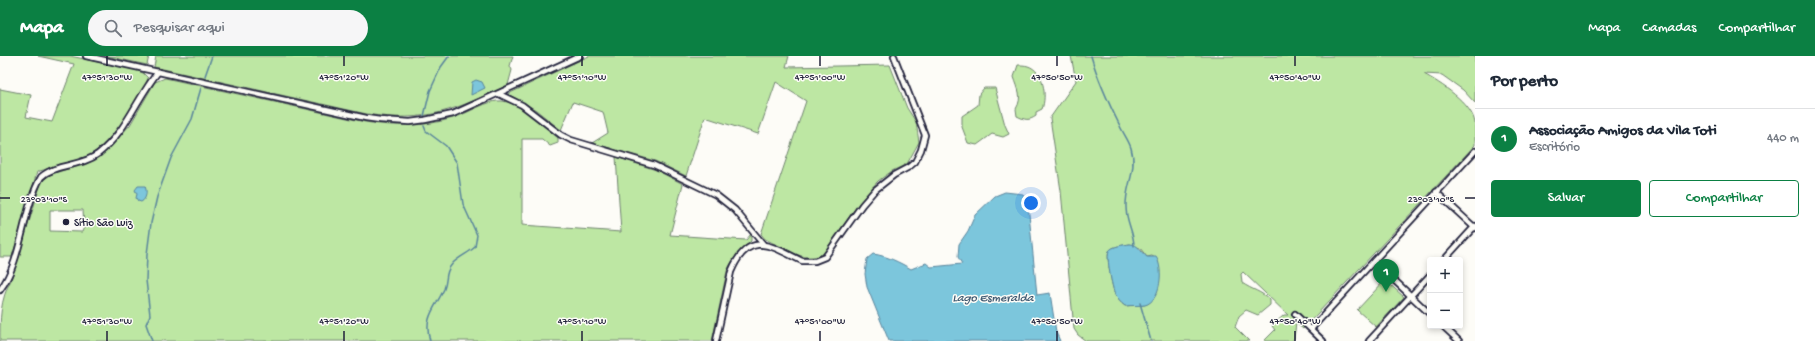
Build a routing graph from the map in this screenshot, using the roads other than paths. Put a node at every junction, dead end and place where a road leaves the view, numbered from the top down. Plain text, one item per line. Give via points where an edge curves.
1 (86, 56) edge
2 (580, 56) edge
3 (894, 56) edge
4 (158, 72) junction
5 (499, 94) junction
6 (1475, 151) edge
7 (1436, 192) junction
8 (1475, 227) edge
9 (763, 244) junction
10 (1447, 257) edge
11 (1374, 261) junction
12 (1427, 278) edge
13 (0, 290) edge
14 (1410, 296) junction
15 (1427, 311) edge
16 (1295, 314) dead end
17 (1310, 329) junction
18 (1446, 329) edge
19 (716, 341) edge
20 (1323, 341) edge
21 (1369, 341) edge
22 (1459, 341) edge

1 - 4 street
2 - 5 street
3 - 9 street via 925,135 915,162 875,190 825,257 815,261 802,261
4 - 5 street via 366,118 395,122 446,116
4 - 13 street via 127,122 98,154 41,177 9,275
5 - 9 street via 522,105 571,140 654,165 716,195 735,210
6 - 7 street
7 - 8 street
7 - 11 street
8 - 10 street
9 - 19 street via 756,245 742,254 735,263
11 - 14 street
11 - 17 street
12 - 14 street
14 - 15 street
14 - 21 street
16 - 17 street
17 - 20 street
18 - 22 street

